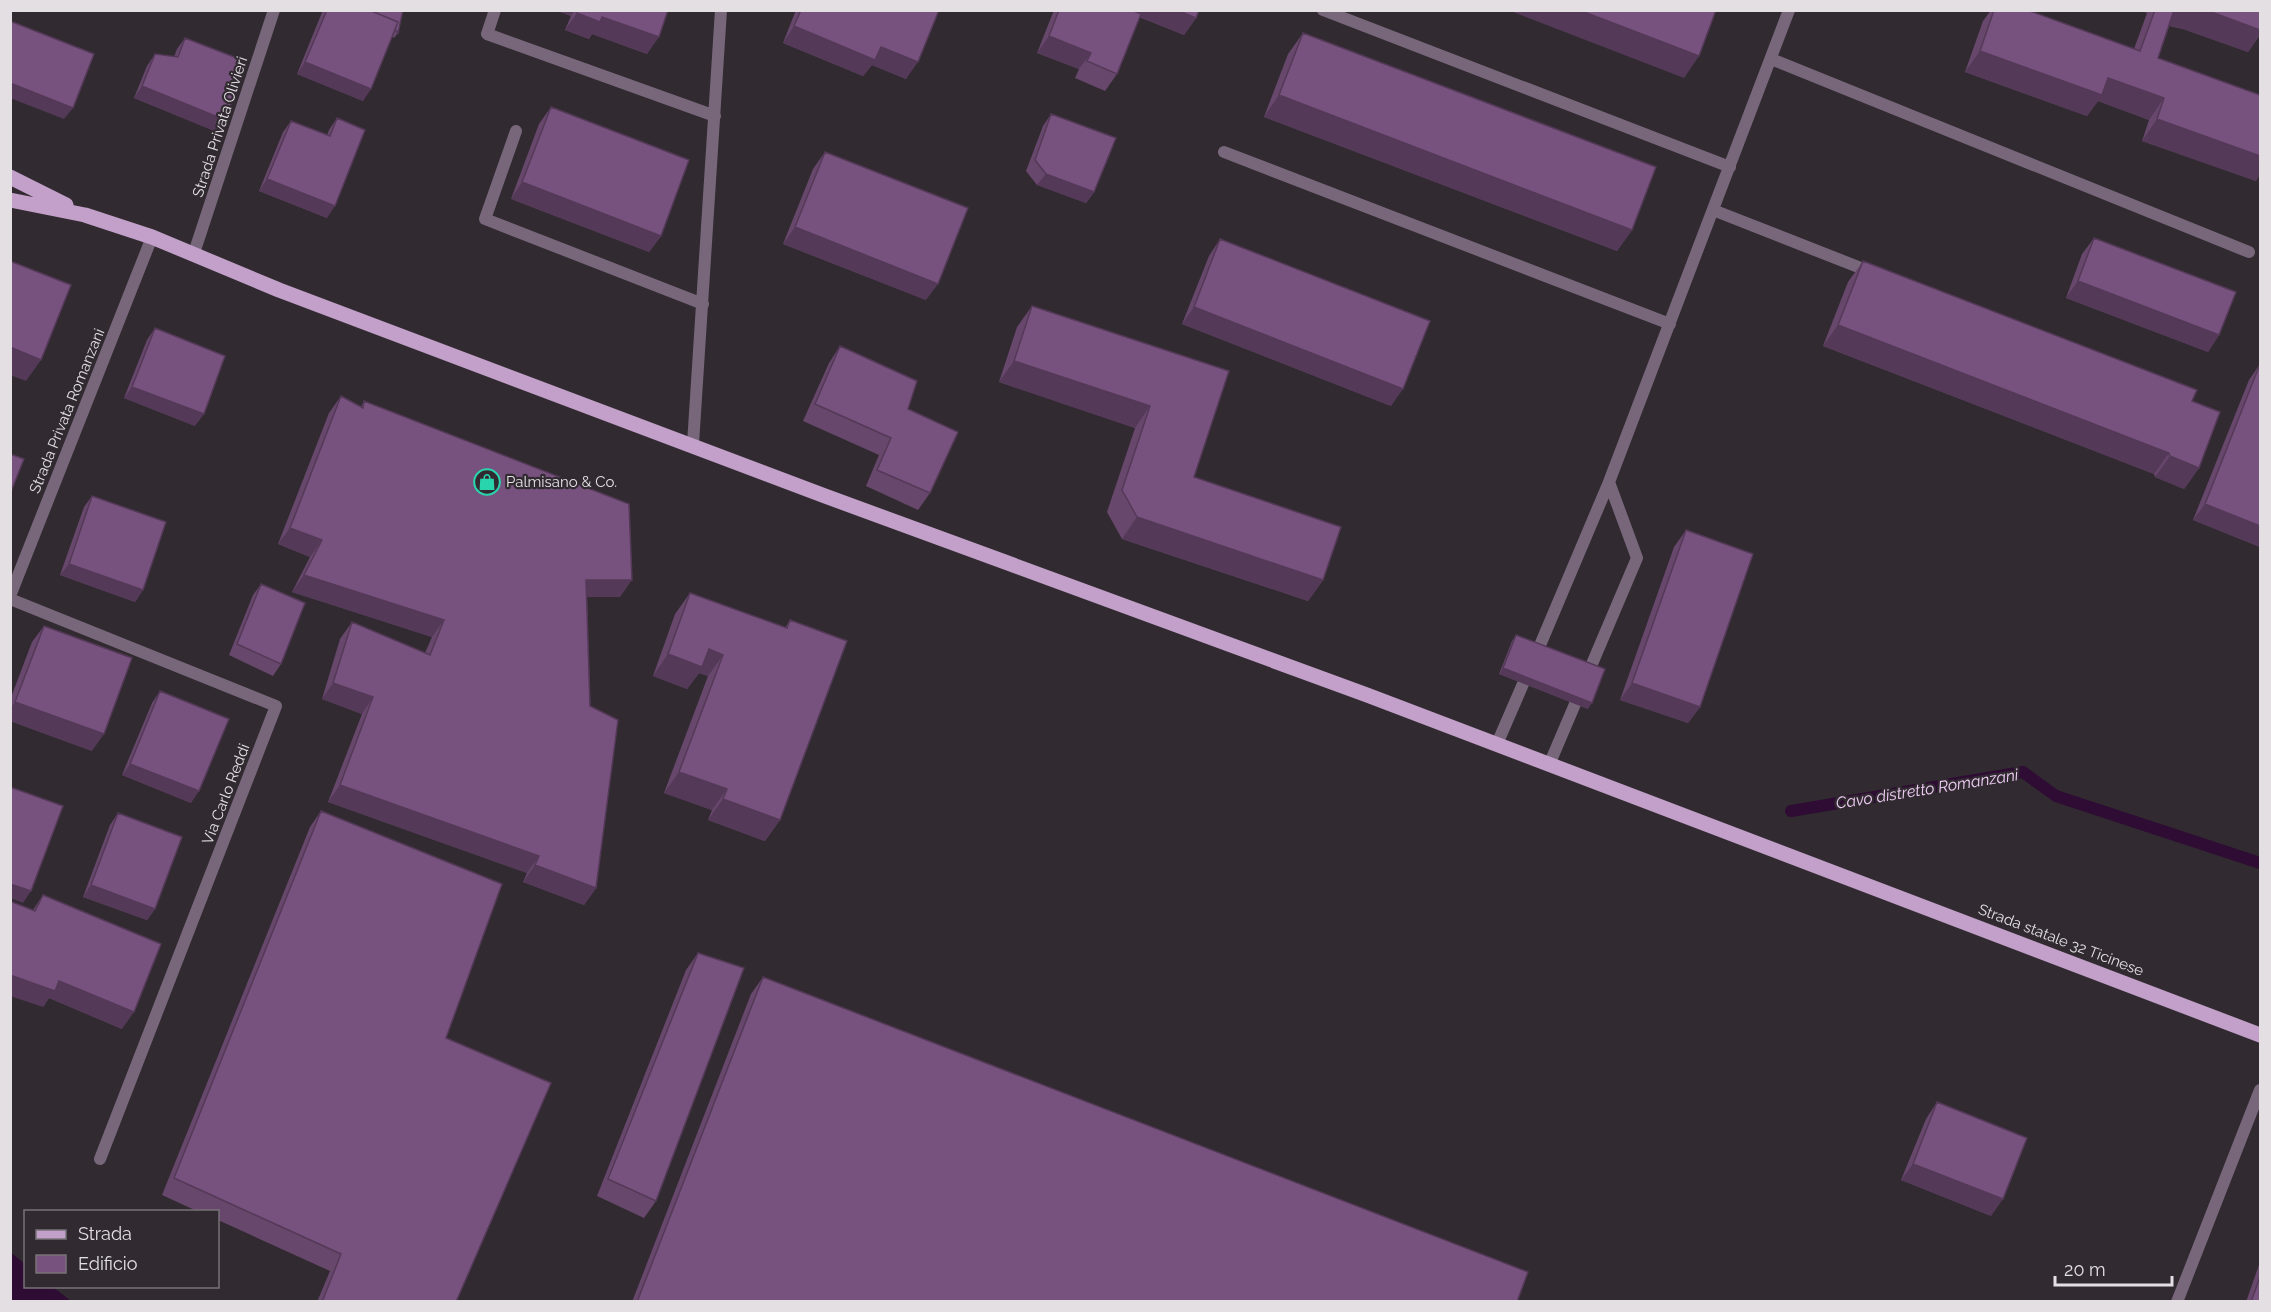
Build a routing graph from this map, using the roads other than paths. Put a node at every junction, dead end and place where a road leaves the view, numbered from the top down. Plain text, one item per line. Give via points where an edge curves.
1 (274, 10) edge
2 (495, 10) edge
3 (721, 10) edge
4 (1323, 10) edge
5 (1789, 10) edge
6 (1771, 59) junction
7 (715, 116) junction
8 (516, 131) dead end
9 (1224, 152) dead end
10 (1730, 166) junction
11 (10, 177) edge
12 (10, 200) edge
13 (1713, 210) junction
14 (85, 215) junction
15 (152, 237) junction
16 (2249, 252) dead end
17 (194, 253) junction
18 (1880, 275) edge
19 (703, 304) junction
20 (1670, 324) junction
21 (693, 444) junction
22 (1610, 482) junction
23 (10, 597) edge
24 (1538, 650) edge
25 (1589, 671) edge
26 (1523, 684) edge
27 (1575, 704) edge
28 (1497, 744) junction
29 (1549, 765) junction
30 (2260, 1035) edge
31 (2260, 1090) edge
32 (100, 1159) dead end
33 (2176, 1302) edge

1 - 17 street, Strada Privata Olivieri
2 - 7 street via 487,34
3 - 7 street
4 - 10 street
5 - 6 street
6 - 10 street
6 - 16 street
7 - 19 street
8 - 19 street via 485,219
9 - 20 street
10 - 13 street
11 - 14 main road
12 - 14 main road
13 - 18 street
13 - 20 street
14 - 15 main road, Strada statale 32 Ticinese
15 - 17 main road, Strada statale 32 Ticinese
15 - 23 street, Strada Privata Romanzani
17 - 21 main road, Strada statale 32 Ticinese via 279,290
19 - 21 street
20 - 22 street
21 - 28 main road, Strada statale 32 Ticinese
22 - 24 street
22 - 25 street via 1636,558
23 - 32 street, Via Carlo Reddi via 276,706
26 - 28 street
27 - 29 street
28 - 29 main road, Strada statale 32 Ticinese
29 - 30 main road, Strada statale 32 Ticinese
31 - 33 street

